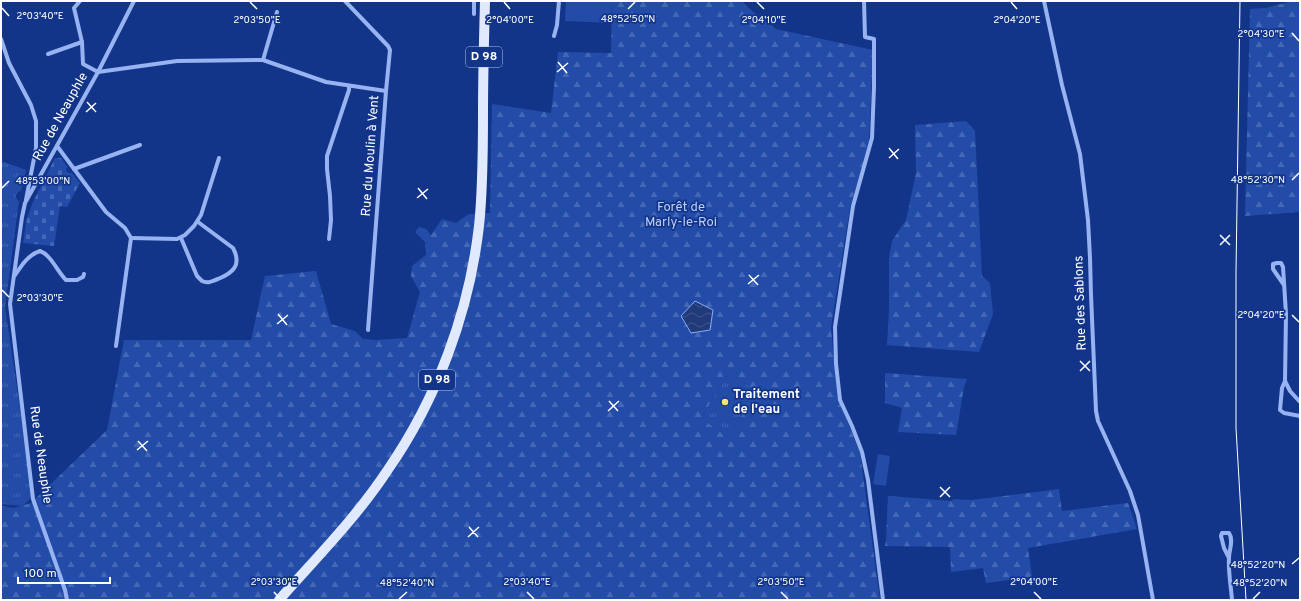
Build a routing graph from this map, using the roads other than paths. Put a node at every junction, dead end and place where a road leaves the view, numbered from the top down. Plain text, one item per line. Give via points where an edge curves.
1 (80, 1) edge
2 (134, 1) edge
3 (345, 1) edge
4 (474, 1) edge
5 (485, 1) edge
6 (560, 1) edge
7 (864, 1) edge
8 (1044, 1) edge
9 (277, 12) dead end
10 (474, 14) dead end
11 (554, 36) dead end
12 (1, 39) edge
13 (82, 42) junction
14 (48, 54) dead end
15 (263, 60) junction
16 (98, 72) junction
17 (349, 86) junction
18 (386, 91) junction
19 (140, 144) dead end
20 (57, 146) junction
21 (219, 158) dead end
22 (74, 169) junction
23 (25, 203) junction
24 (198, 222) junction
25 (131, 238) junction
26 (181, 238) junction
27 (329, 239) dead end
28 (84, 274) dead end
29 (14, 275) junction
30 (1284, 285) junction
31 (368, 330) dead end
32 (116, 346) dead end
33 (1285, 381) junction
34 (1300, 402) edge
35 (1300, 416) edge
36 (1229, 558) junction
37 (67, 600) edge
38 (278, 600) edge
39 (883, 600) edge
40 (1153, 600) edge
41 (1232, 600) edge

1 - 13 street via 74,8
2 - 16 street, Rue de Neauphle
3 - 18 street, Rue du Moulin à Vent via 390,50
4 - 10 street
5 - 38 main road, D 98 via 481,208 462,313 424,410 387,472 345,527
6 - 11 street
7 - 39 street via 864,37 874,39 872,138 853,206 835,327 836,364 840,400 862,452 868,480
8 - 40 street, Rue des Sablons via 1080,154 1088,220 1096,411 1138,515
9 - 15 street
12 - 23 street via 9,64 31,105 36,120 36,148
13 - 14 street
13 - 16 street via 83,64
15 - 16 street via 177,60
15 - 17 street via 326,82
16 - 20 street, Rue de Neauphle
17 - 18 street
17 - 27 street via 327,156 331,220
18 - 31 street, Rue du Moulin à Vent
19 - 22 street
20 - 22 street
20 - 23 street, Rue de Neauphle
21 - 24 street
22 - 25 street via 106,212 125,228
23 - 29 street, Rue de Neauphle
24 - 26 street
24 - 26 street via 234,248 237,264 230,274 210,282 202,281 197,276
25 - 26 street
25 - 32 street
28 - 29 street via 77,280 66,280 48,256 40,251 31,255
29 - 37 street, Rue de Neauphle via 10,304 34,499
30 - 30 street via 1282,264 1275,263 1273,269
30 - 33 street
33 - 34 street
33 - 35 street via 1280,410
36 - 36 street via 1231,535 1226,532 1221,536
36 - 41 street

